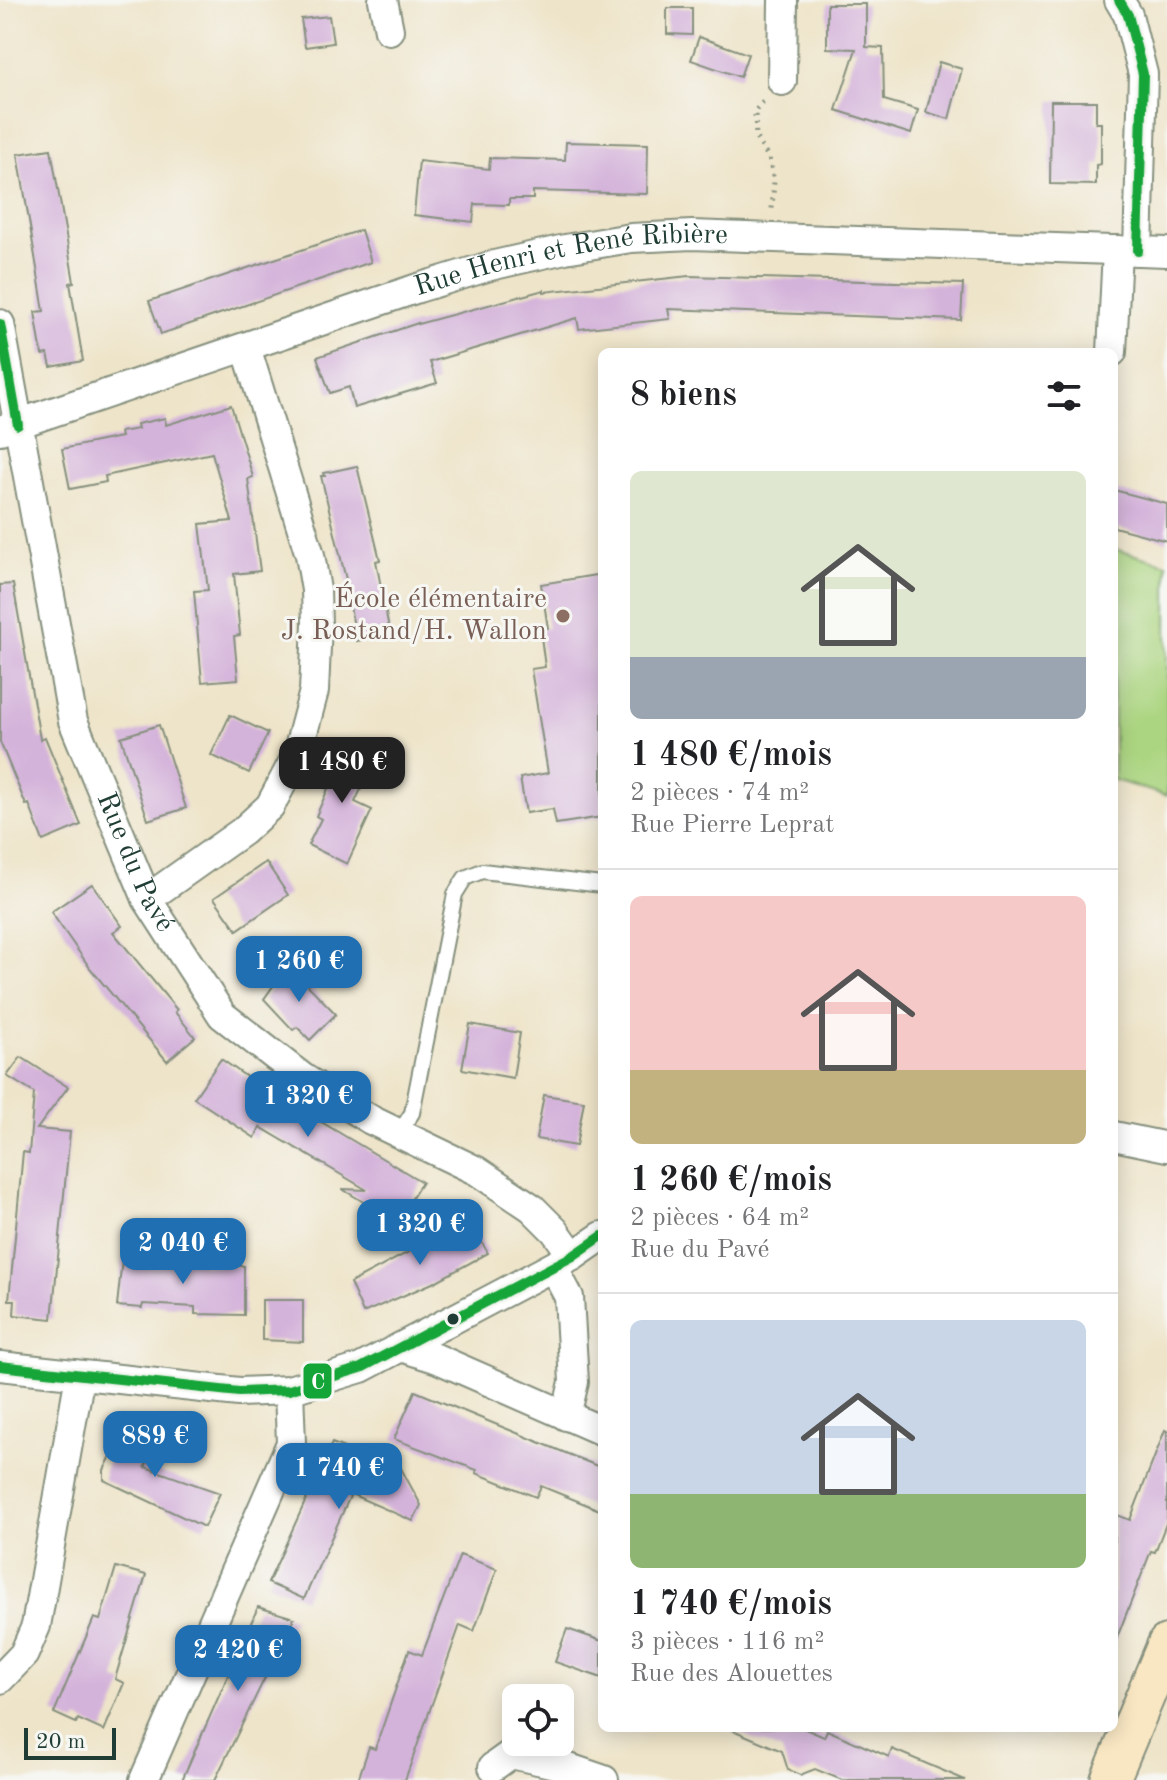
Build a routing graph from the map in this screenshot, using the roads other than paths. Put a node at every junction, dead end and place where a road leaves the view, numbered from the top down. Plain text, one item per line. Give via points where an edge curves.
1 (383, 0) edge
2 (783, 0) edge
3 (1119, 0) edge
4 (389, 30) dead end
5 (782, 81) road end
6 (1128, 251) junction
7 (1167, 252) edge
8 (0, 324) edge
9 (246, 347) junction
10 (1113, 348) edge
11 (9, 428) edge
12 (598, 885) edge
13 (147, 899) junction
14 (399, 1133) junction
15 (1118, 1137) edge
16 (1167, 1147) edge
17 (598, 1239) edge
18 (563, 1262) junction
19 (401, 1347) junction
20 (0, 1366) edge
21 (80, 1375) junction
22 (289, 1390) junction
23 (566, 1416) junction
24 (598, 1429) edge
25 (1167, 1644) edge
26 (0, 1679) edge
27 (493, 1767) dead end
28 (144, 1780) edge
29 (604, 1780) edge
30 (1110, 1780) edge

1 - 4 street
2 - 5 street
3 - 6 street via 1143,74
6 - 7 street, Rue Henri et René Ribière
6 - 9 street, Rue Henri et René Ribière via 692,235 631,238 490,266
6 - 10 street
8 - 11 street, Rue du Pavé
9 - 11 street, Rue Henri et René Ribière
9 - 13 street via 310,555 316,590 314,691 297,755 270,806
11 - 13 street, Rue du Pavé via 73,721
12 - 14 lane via 482,871 465,878 455,894 412,1113
13 - 14 street, Rue du Pavé via 222,1015 303,1078
14 - 18 street, Rue du Pavé via 477,1171 532,1208 555,1231
15 - 16 street
17 - 18 street
18 - 19 street
18 - 23 street, Rue du Pavé via 574,1382
19 - 22 street via 361,1368
19 - 23 street
20 - 21 street
21 - 22 street via 239,1392
21 - 26 street via 36,1626 24,1654
22 - 28 street via 291,1443
23 - 24 street
25 - 30 street
27 - 29 street via 511,1754

